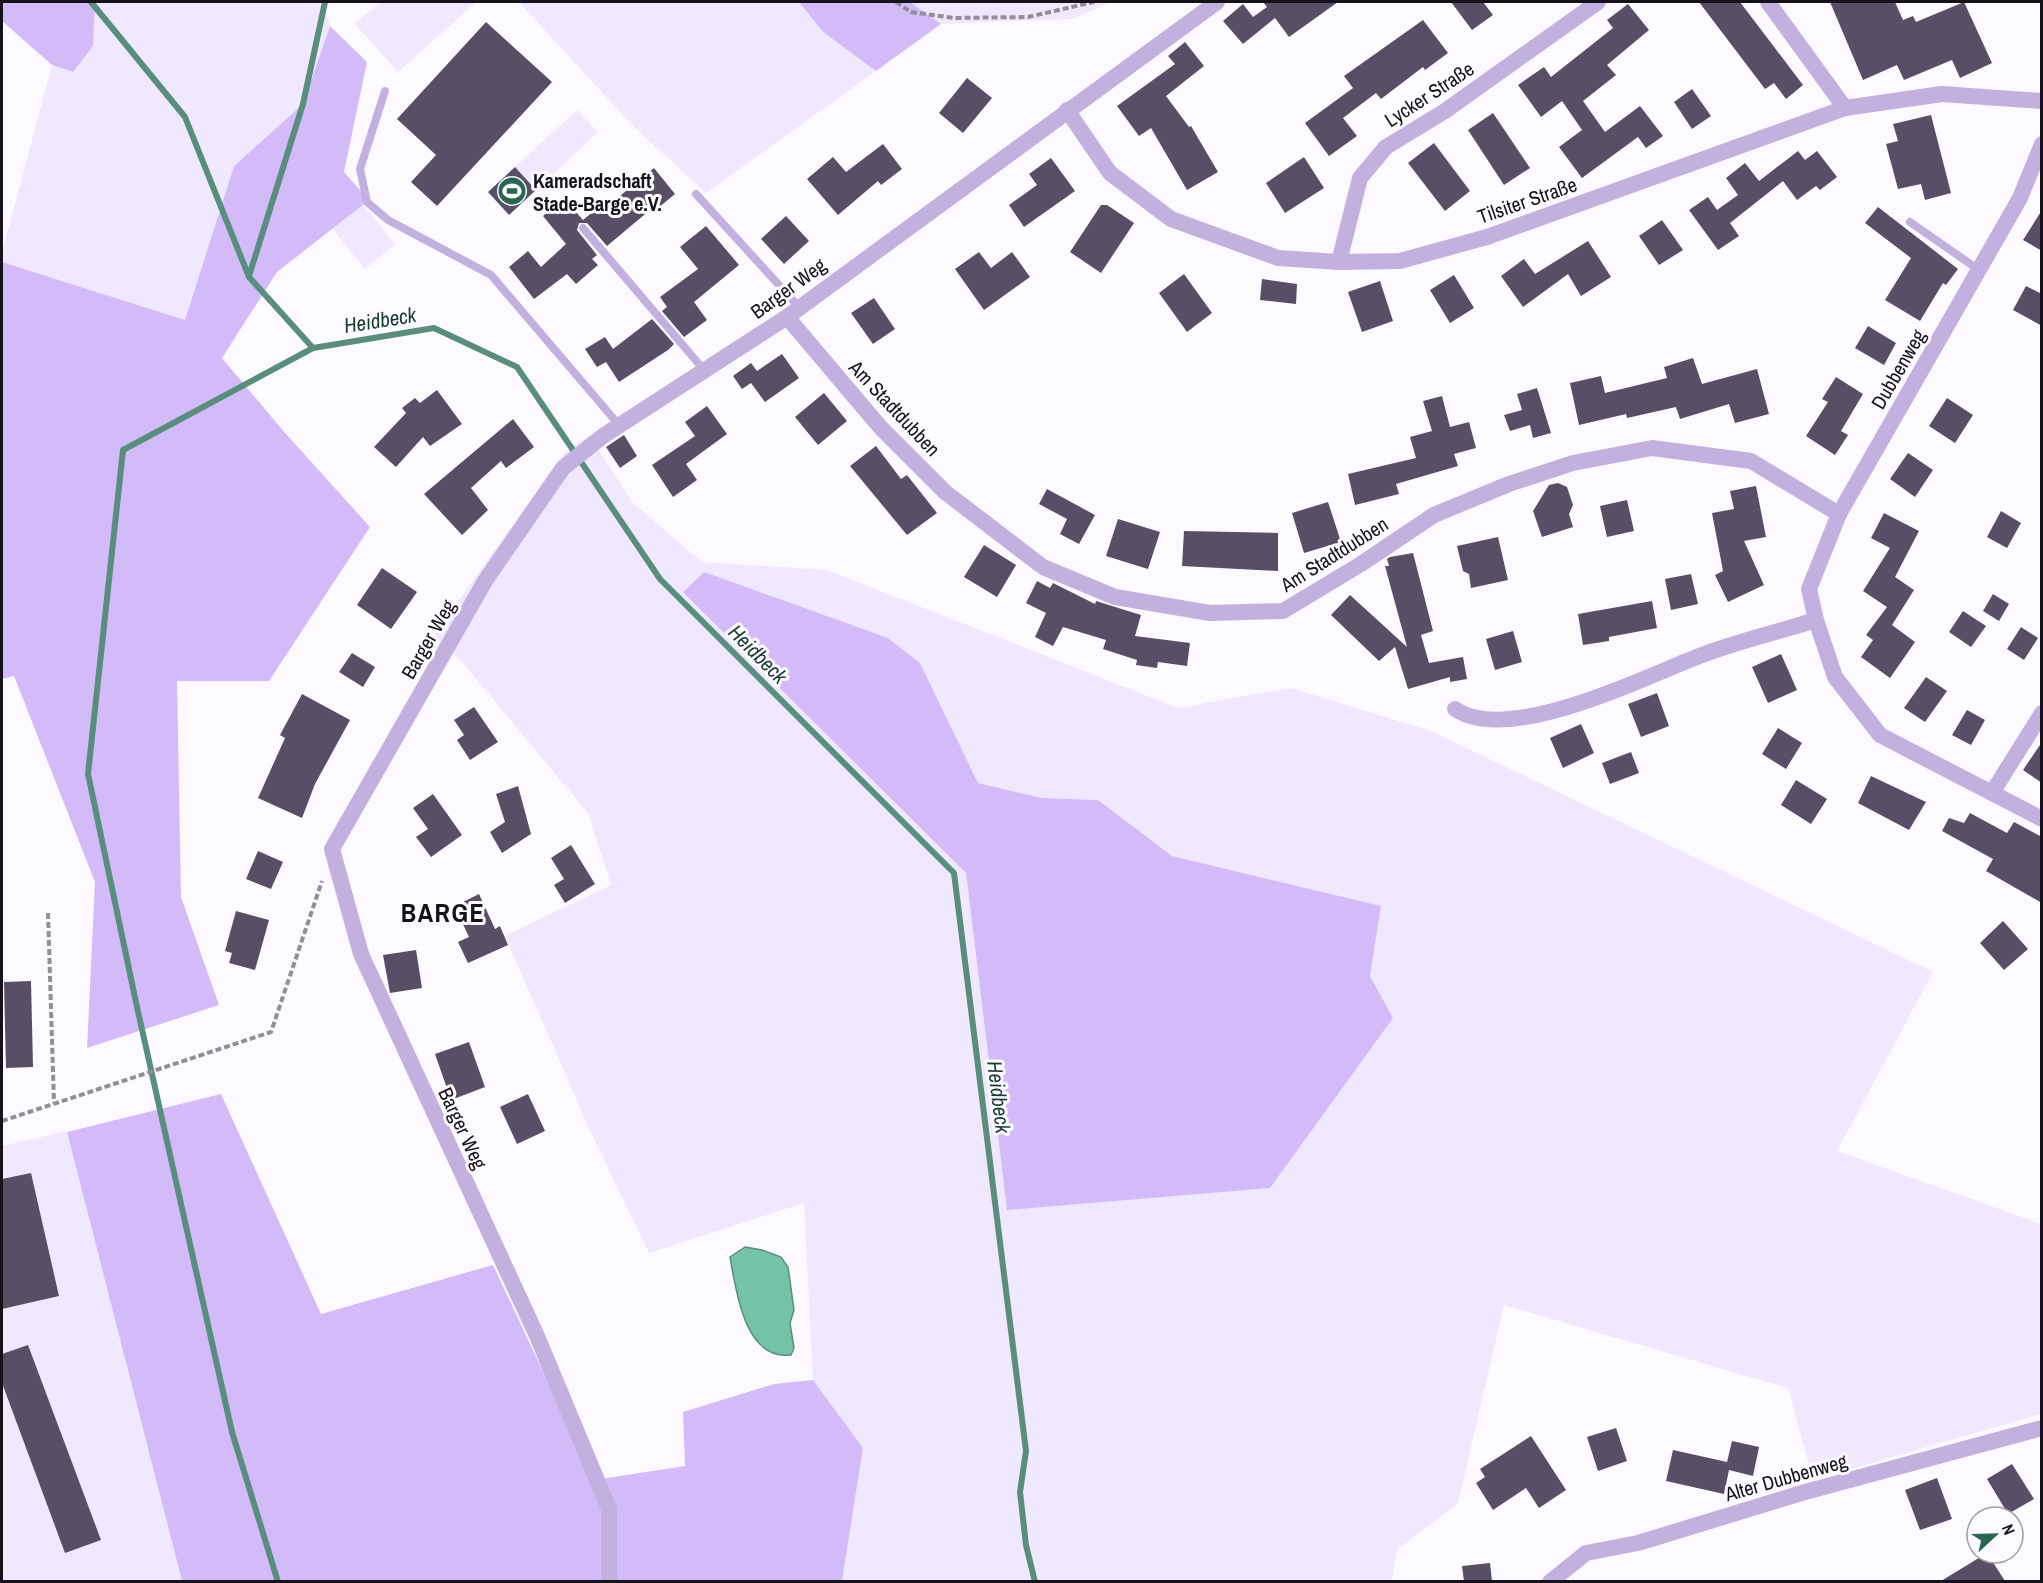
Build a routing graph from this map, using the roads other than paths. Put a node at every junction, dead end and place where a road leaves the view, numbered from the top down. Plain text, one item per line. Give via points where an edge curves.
1 (1217, 2) edge
2 (1598, 2) edge
3 (1768, 2) edge
4 (385, 91) dead end
5 (2042, 101) edge
6 (1845, 108) junction
7 (1068, 110) junction
8 (2042, 144) edge
9 (696, 194) dead end
10 (1910, 222) dead end
11 (583, 228) dead end
12 (1339, 262) junction
13 (1979, 270) junction
14 (793, 312) junction
15 (704, 370) junction
16 (619, 426) junction
17 (1839, 514) junction
18 (1816, 620) junction
19 (1455, 709) dead end
20 (2042, 714) edge
21 (1992, 793) junction
22 (2042, 819) edge
23 (2042, 1428) edge
24 (609, 1581) edge
25 (1550, 1581) edge

1 - 7 street, Barger Weg
2 - 12 street, Lycker Straße via 1445,111 1386,147 1360,178
3 - 6 street
4 - 16 lane via 360,169 367,202 388,220 491,275
5 - 6 street, Tilsiter Straße via 1942,94
6 - 12 street, Tilsiter Straße via 1487,237 1400,261
7 - 12 street, Tilsiter Straße via 1110,174 1171,219 1278,258
7 - 14 street, Barger Weg
8 - 13 street, Dubbenweg via 2020,198
9 - 14 lane
10 - 13 lane
11 - 15 lane
13 - 17 street, Dubbenweg
14 - 15 street, Barger Weg
14 - 17 street, Am Stadtdubben via 881,428 945,492 1043,567 1115,597 1210,613 1283,611 1434,515 1573,463 1652,448 1751,461
15 - 16 street, Barger Weg
16 - 24 street, Barger Weg via 562,468 485,581 332,849 361,954 537,1336 609,1509
17 - 18 street, Dubbenweg via 1809,589
18 - 19 street via 1705,654 1562,710 1501,721 1465,716
18 - 21 street, Dubbenweg via 1835,677 1880,735
20 - 21 street
21 - 22 street, Dubbenweg
23 - 25 street, Alter Dubbenweg via 1805,1492 1638,1543 1586,1553

